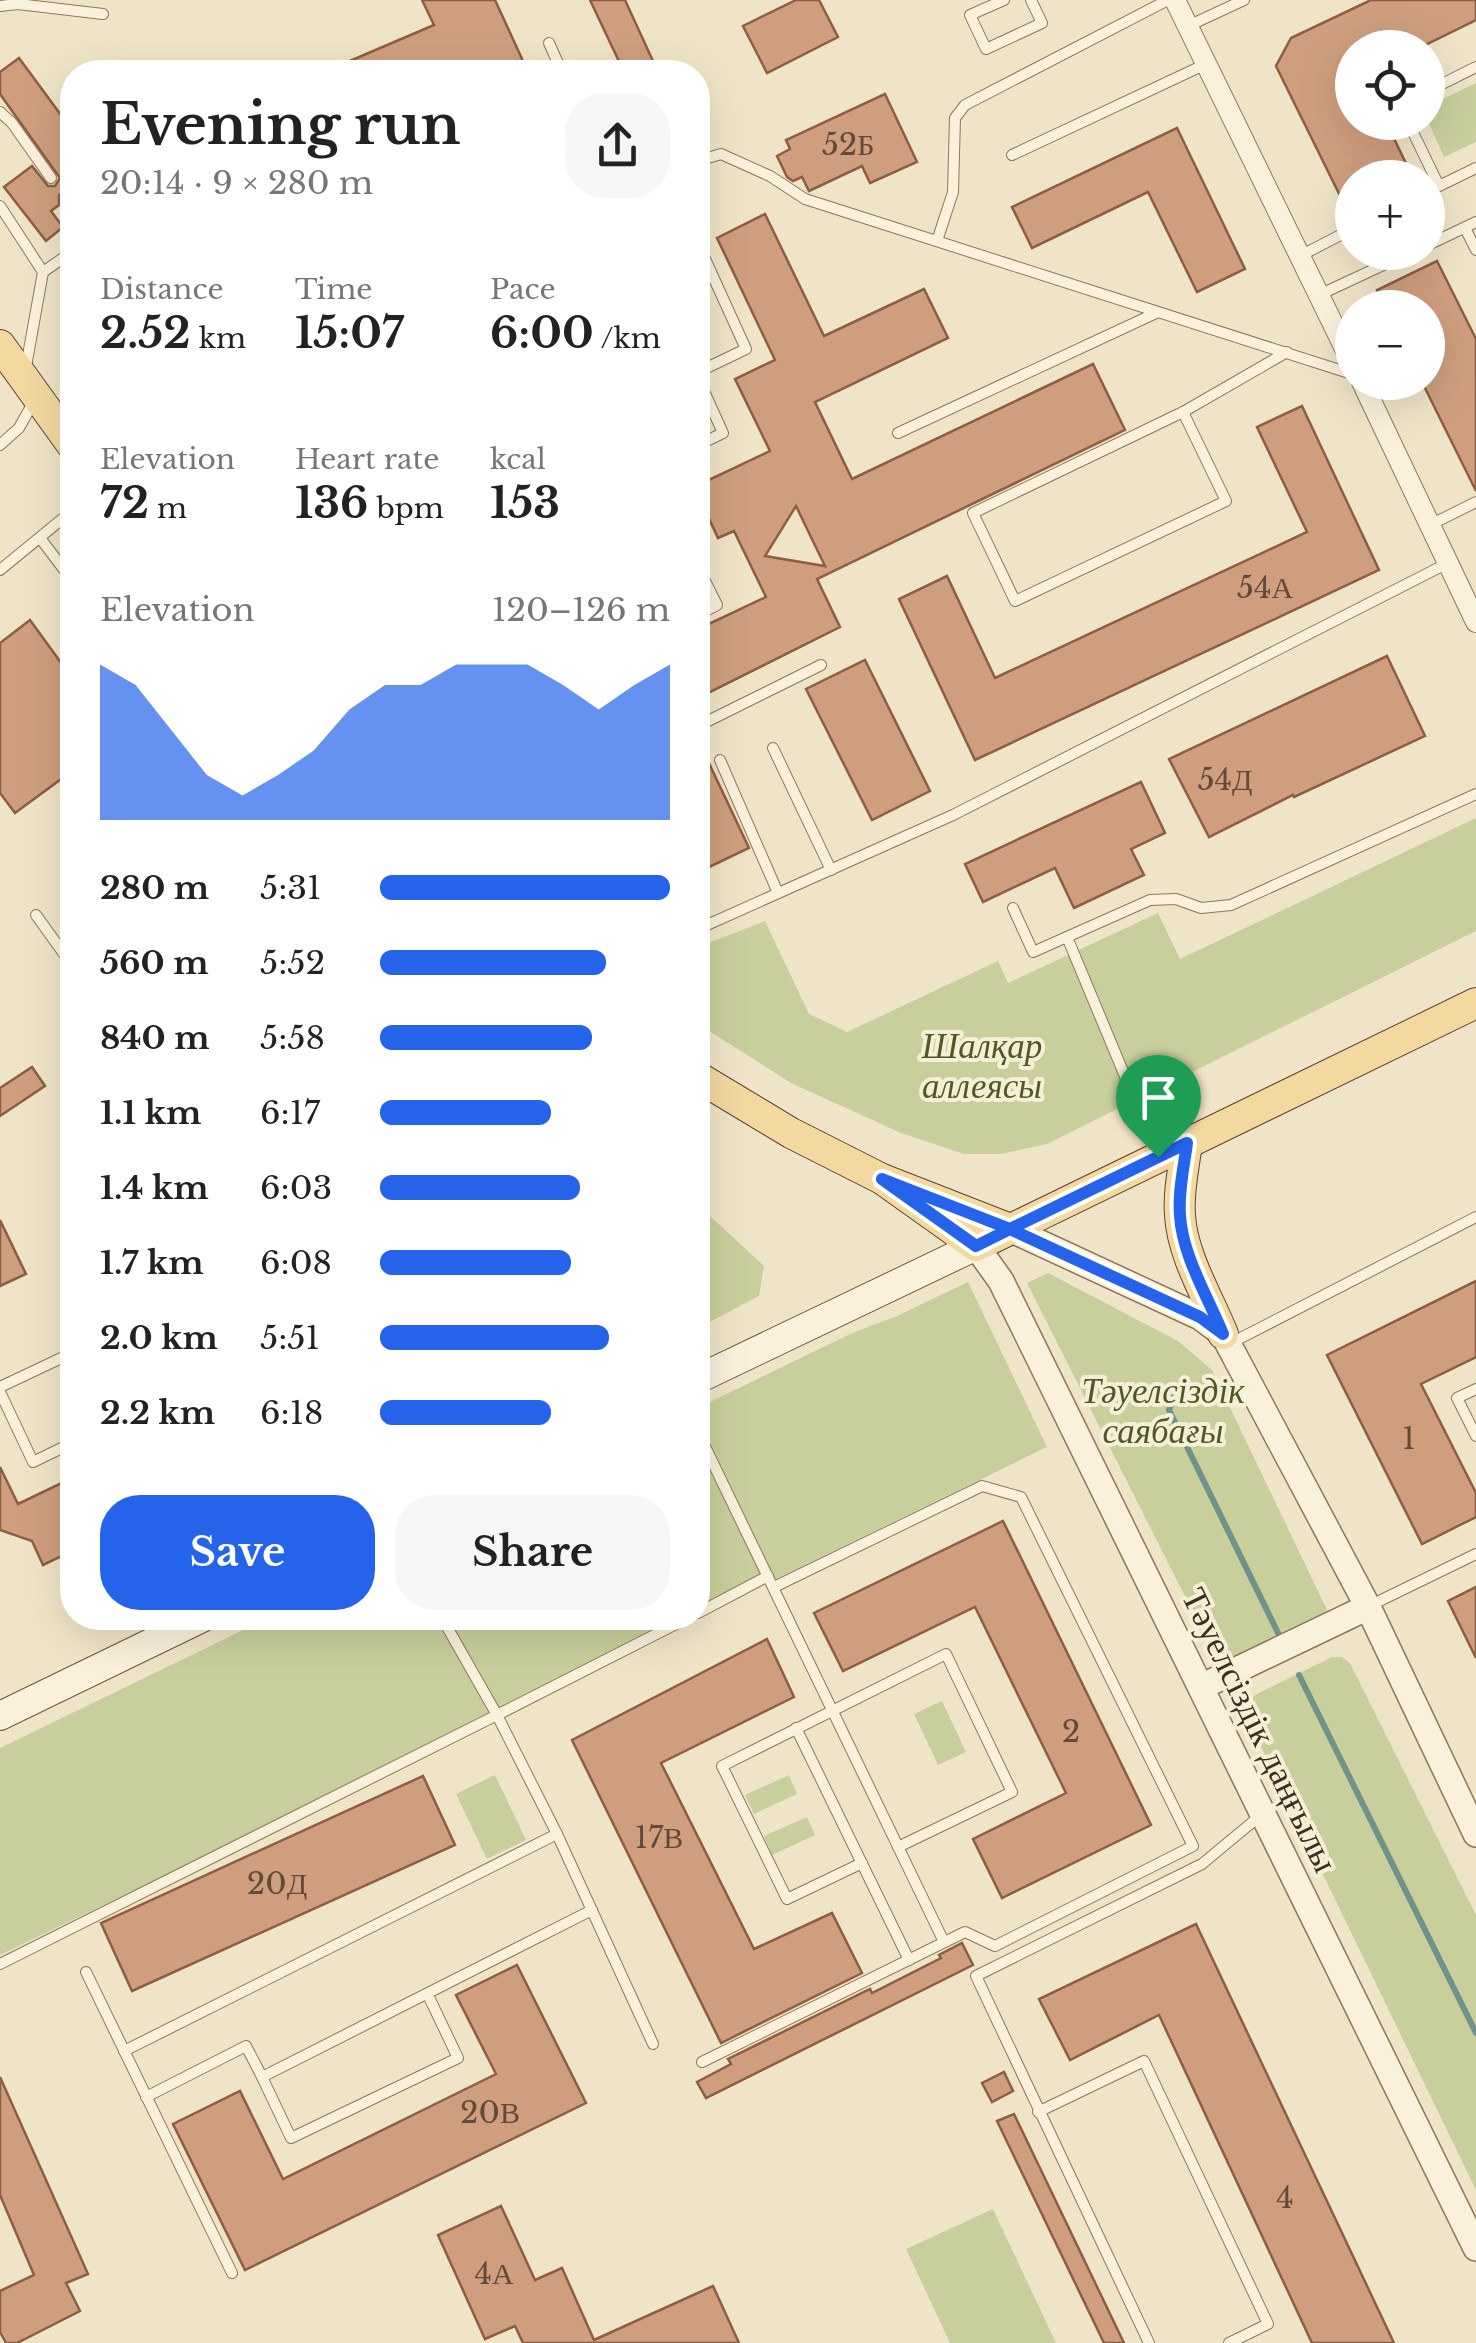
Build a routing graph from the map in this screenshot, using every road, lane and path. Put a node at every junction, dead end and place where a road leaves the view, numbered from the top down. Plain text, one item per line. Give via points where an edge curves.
1 (1004, 0) edge
2 (1172, 0) edge
3 (1244, 0) edge
4 (1034, 1) edge
5 (0, 6) edge
6 (103, 14) dead end
7 (1188, 26) junction
8 (549, 44) dead end
9 (556, 60) edge
10 (1206, 64) junction
11 (1476, 67) edge
12 (1445, 82) edge
13 (0, 112) edge
14 (1012, 154) dead end
15 (710, 157) edge
16 (1476, 168) edge
17 (51, 178) dead end
18 (1445, 183) edge
19 (0, 206) edge
20 (1470, 225) edge
21 (1445, 237) edge
22 (1335, 238) edge
23 (937, 241) junction
24 (1476, 250) edge
25 (1300, 256) junction
26 (60, 260) edge
27 (1373, 270) edge
28 (44, 272) junction
29 (710, 272) edge
30 (1319, 295) junction
31 (1157, 312) junction
32 (1335, 328) edge
33 (0, 345) edge
34 (1287, 352) junction
35 (710, 368) edge
36 (1335, 368) edge
37 (30, 387) junction
38 (1371, 400) edge
39 (710, 402) edge
40 (1183, 412) junction
41 (60, 428) edge
42 (898, 432) dead end
43 (710, 440) edge
44 (0, 445) edge
45 (1476, 502) edge
46 (60, 520) edge
47 (1430, 525) junction
48 (40, 538) junction
49 (1448, 563) junction
50 (60, 564) edge
51 (0, 570) edge
52 (1476, 622) edge
53 (821, 665) dead end
54 (710, 720) edge
55 (773, 748) dead end
56 (720, 760) dead end
57 (1476, 794) edge
58 (831, 870) junction
59 (778, 893) junction
60 (1013, 908) dead end
61 (36, 914) dead end
62 (710, 924) edge
63 (1067, 937) junction
64 (60, 947) edge
65 (1476, 1002) edge
66 (710, 1084) edge
67 (1187, 1143) junction
68 (1158, 1157) junction
69 (882, 1179) junction
70 (1476, 1217) edge
71 (1010, 1229) junction
72 (976, 1246) junction
73 (1226, 1340) junction
74 (60, 1359) edge
75 (710, 1373) edge
76 (1476, 1388) edge
77 (0, 1390) edge
78 (1476, 1436) edge
79 (60, 1449) edge
80 (710, 1457) edge
81 (1476, 1554) edge
82 (771, 1582) junction
83 (1368, 1606) junction
84 (710, 1608) edge
85 (177, 1630) edge
86 (449, 1630) edge
87 (664, 1630) edge
88 (1201, 1687) junction
89 (831, 1710) junction
90 (498, 1715) junction
91 (0, 1716) edge
92 (796, 1728) junction
93 (1262, 1815) junction
94 (557, 1834) junction
95 (1476, 1834) edge
96 (898, 1846) junction
97 (1193, 1846) junction
98 (862, 1864) junction
99 (1202, 1864) junction
100 (592, 1910) junction
101 (944, 1942) junction
102 (909, 1960) junction
103 (0, 1964) edge
104 (86, 1972) dead end
105 (428, 1995) junction
106 (653, 2044) dead end
107 (124, 2051) junction
108 (702, 2062) dead end
109 (262, 2077) junction
110 (146, 2097) junction
111 (1038, 2112) junction
112 (1476, 2248) edge
113 (232, 2273) dead end
114 (1149, 2343) edge
115 (1229, 2343) edge

1 - 4 lane via 970,16 986,48 1042,23
2 - 7 street
2 - 23 lane via 965,105 955,118 953,192
3 - 7 lane
5 - 6 lane
7 - 10 street
8 - 9 lane
10 - 14 lane
10 - 25 street
11 - 12 lane
13 - 17 lane
15 - 23 lane via 721,154 805,199
16 - 18 lane
19 - 28 lane
20 - 21 lane
20 - 24 lane
22 - 25 lane
23 - 31 lane
25 - 30 street
26 - 28 lane
27 - 30 lane
28 - 37 lane
29 - 35 lane via 746,349
30 - 32 street
31 - 34 lane
31 - 42 lane
33 - 37 main road
34 - 36 lane
34 - 40 lane
37 - 41 main road
37 - 44 lane via 20,428
38 - 47 street
39 - 43 lane via 724,433
40 - 40 lane via 972,513 1015,602 1226,501
45 - 47 lane
46 - 48 lane
47 - 49 street
48 - 50 lane
48 - 51 lane
49 - 52 street
49 - 58 lane via 953,815
53 - 54 lane
55 - 58 lane
56 - 59 lane
57 - 63 lane via 1231,905 1150,900
58 - 59 lane
59 - 62 lane
60 - 63 lane via 1033,952
61 - 64 lane
63 - 68 lane
65 - 67 main road
66 - 69 main road
67 - 68 main road
67 - 73 main road via 1180,1193 1184,1240
68 - 71 main road
69 - 71 main road
69 - 72 main road
70 - 73 lane
71 - 72 main road
71 - 73 street via 1200,1317
72 - 75 main road
72 - 88 street, Тәуелсіздік даңғылы via 1000,1281
73 - 83 street
74 - 77 lane
76 - 78 lane via 1457,1398
77 - 79 lane via 32,1462
80 - 82 lane
81 - 83 lane
82 - 84 lane
82 - 89 lane
82 - 97 lane via 982,1486 1021,1497
83 - 88 street
83 - 95 street
85 - 91 main road
86 - 90 lane
87 - 90 lane
88 - 93 street, Тәуелсіздік даңғылы
89 - 92 lane
89 - 96 lane
89 - 96 lane via 946,1654 1012,1792
90 - 94 lane
90 - 103 lane
92 - 98 lane
92 - 98 lane via 722,1766 787,1899
93 - 99 lane
93 - 112 street, Тәуелсіздік даңғылы
94 - 100 lane
94 - 107 lane
96 - 101 lane
97 - 99 lane
97 - 101 lane via 995,1946 965,1932
98 - 102 lane
99 - 111 lane via 976,1976
100 - 105 lane
100 - 106 lane
101 - 102 lane
102 - 108 lane
104 - 107 lane
105 - 109 lane
105 - 109 lane via 458,2058 291,2138
107 - 110 lane
109 - 110 lane via 246,2046
110 - 113 lane
111 - 114 lane
111 - 115 lane via 1144,2061 1268,2324

